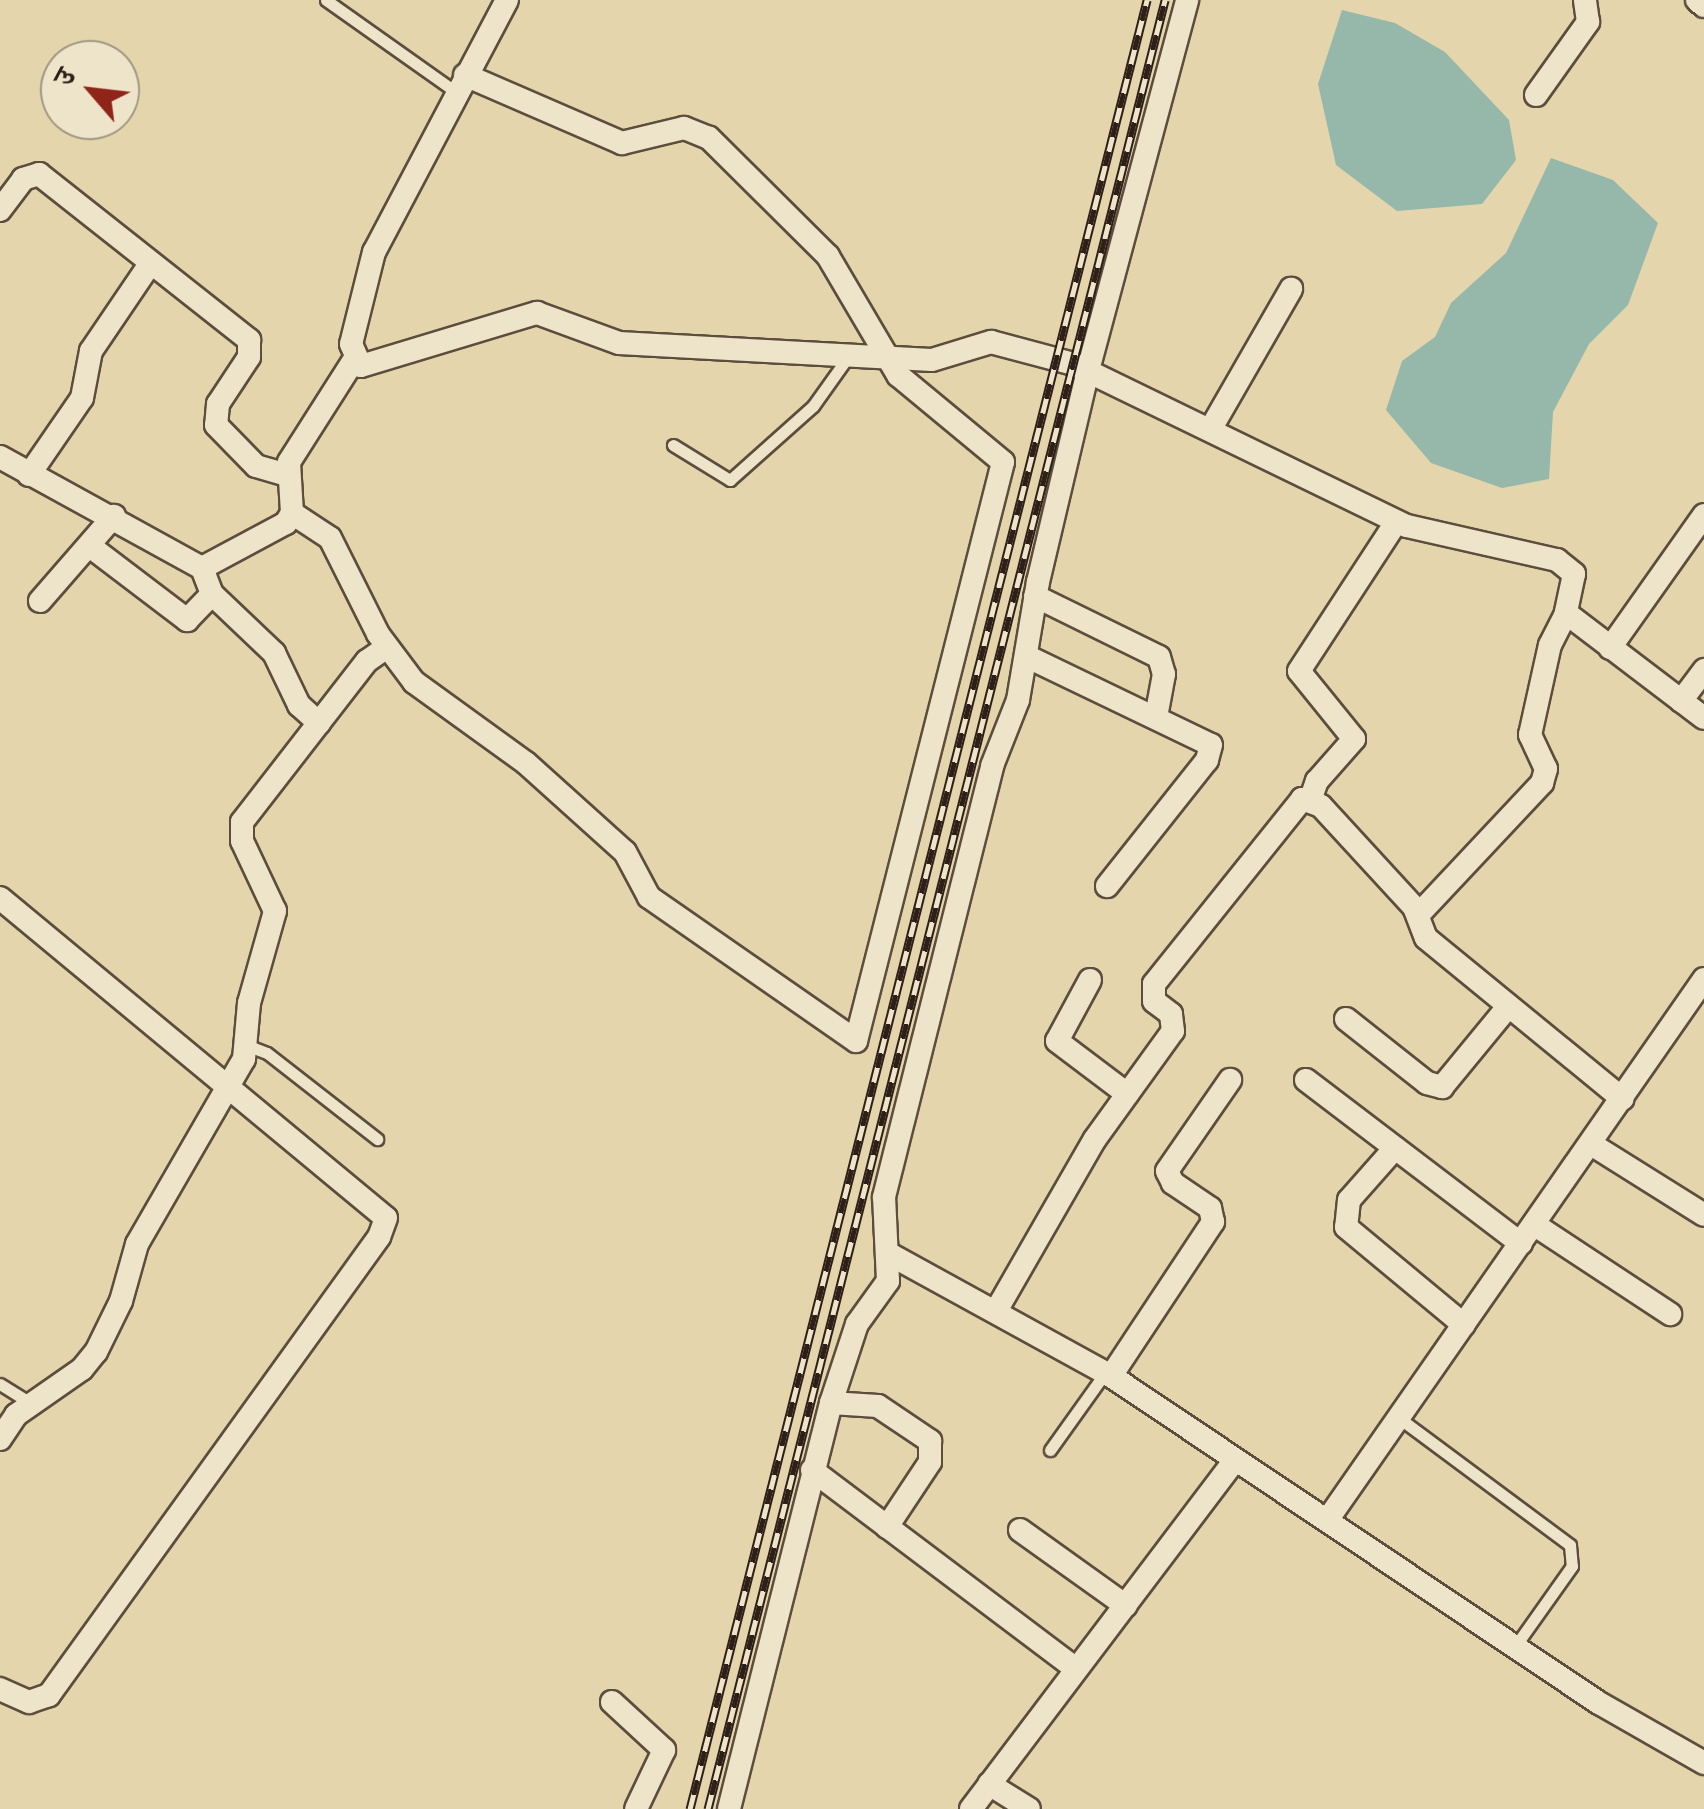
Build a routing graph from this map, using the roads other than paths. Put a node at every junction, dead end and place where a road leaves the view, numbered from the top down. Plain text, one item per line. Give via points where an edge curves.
1 (326, 0) edge
2 (507, 0) edge
3 (1187, 0) edge
4 (1584, 0) edge
5 (1697, 0) edge
6 (1704, 6) edge
7 (460, 84) junction
8 (1536, 95) dead end
9 (0, 210) edge
10 (150, 264) junction
11 (1291, 289) dead end
12 (850, 356) junction
13 (886, 358) junction
14 (354, 360) junction
15 (1087, 374) junction
16 (1210, 430) junction
17 (673, 445) dead end
18 (0, 457) edge
19 (30, 475) junction
20 (287, 475) junction
21 (292, 512) junction
22 (114, 516) junction
23 (1704, 516) edge
24 (1396, 522) junction
25 (91, 546) junction
26 (202, 568) junction
27 (212, 594) junction
28 (1036, 596) junction
29 (40, 601) dead end
30 (1566, 613) junction
31 (387, 647) junction
32 (1610, 648) junction
33 (1026, 656) junction
34 (1704, 670) edge
35 (1681, 701) junction
36 (1156, 717) junction
37 (1704, 718) edge
38 (319, 723) junction
39 (1311, 798) junction
40 (1107, 886) dead end
41 (0, 898) edge
42 (1419, 914) junction
43 (1090, 980) dead end
44 (1704, 980) edge
45 (1507, 1008) junction
46 (1346, 1019) dead end
47 (246, 1046) junction
48 (1230, 1080) dead end
49 (1306, 1080) dead end
50 (230, 1088) junction
51 (1128, 1094) junction
52 (1623, 1099) junction
53 (377, 1139) dead end
54 (1591, 1144) junction
55 (1394, 1148) junction
56 (1704, 1215) edge
57 (1528, 1234) junction
58 (891, 1255) junction
59 (996, 1311) junction
60 (1670, 1314) dead end
61 (1464, 1325) junction
62 (1108, 1374) junction
63 (0, 1384) edge
64 (30, 1402) junction
65 (831, 1403) junction
66 (1399, 1418) junction
67 (0, 1439) edge
68 (1050, 1450) dead end
69 (1233, 1463) junction
70 (812, 1470) junction
71 (1328, 1519) junction
72 (887, 1527) junction
73 (1020, 1530) dead end
74 (1126, 1606) junction
75 (1516, 1646) junction
76 (1072, 1666) junction
77 (0, 1689) edge
78 (612, 1702) dead end
79 (1704, 1763) edge
80 (990, 1784) junction
81 (636, 1809) edge
82 (729, 1809) edge
83 (970, 1809) edge
84 (1029, 1809) edge

1 - 7 lane
2 - 7 street
3 - 15 street
4 - 8 street via 1588,22
5 - 6 street
7 - 13 street via 622,143 684,128 709,138 828,256
7 - 14 street via 374,252 351,344
9 - 10 street via 22,180 39,174
10 - 19 street via 92,350 82,398
10 - 20 street via 249,340 250,357 218,404 216,425 256,466
11 - 16 street
12 - 13 street
12 - 14 street via 602,342 537,313 371,366
12 - 17 lane via 813,406 730,480
13 - 15 street via 947,360 991,342 1073,364
13 - 31 street via 907,384 1000,456 1004,474 856,1041 648,898 624,852 526,763 414,682
14 - 20 street
15 - 16 street
15 - 28 street
16 - 24 street
18 - 19 street
19 - 22 street
20 - 21 street
21 - 26 street via 286,523
21 - 31 street via 330,538
22 - 25 street
22 - 26 street
23 - 32 street
24 - 30 street via 1472,546 1557,560 1574,574
24 - 39 street via 1299,671 1354,739 1317,781
25 - 27 street via 186,620
25 - 29 street
26 - 27 street
27 - 38 street via 274,653 300,706
28 - 33 street
28 - 36 street via 1160,657 1164,674
30 - 32 street
30 - 42 street via 1550,645 1530,735 1546,769 1542,782
31 - 38 street via 367,661
32 - 35 street
33 - 36 street
33 - 58 street via 884,1198
34 - 35 street
35 - 37 street
36 - 40 street via 1206,740 1212,751
38 - 47 street via 240,830 275,912 249,1003
39 - 42 street
39 - 51 street via 1293,808 1154,984 1154,1002 1175,1021
41 - 50 street
42 - 45 street via 1426,938
43 - 51 street via 1057,1041
44 - 52 street
45 - 46 street via 1442,1087
45 - 52 street
47 - 50 street
47 - 53 lane via 267,1053
48 - 62 street via 1168,1171 1173,1183 1210,1208 1213,1222
49 - 55 street
50 - 64 street via 137,1244 122,1301 96,1352 82,1370
50 - 77 street via 379,1208 384,1228 48,1695 29,1702
51 - 59 street
52 - 54 street
54 - 56 street
54 - 57 street
55 - 57 street
55 - 61 street via 1349,1200 1346,1227
57 - 60 street
57 - 61 street
58 - 59 street
58 - 65 street via 888,1281 857,1324
59 - 62 street
61 - 66 street
62 - 68 lane
62 - 69 street
63 - 64 lane
64 - 67 street
65 - 70 street
65 - 72 street via 878,1406 930,1441 930,1462
66 - 71 street
66 - 75 lane via 1570,1544 1572,1566
69 - 71 street
69 - 74 street
70 - 72 street
70 - 82 street
71 - 75 street
72 - 76 street
73 - 74 street
74 - 76 street
75 - 79 street via 1599,1704
76 - 80 street
78 - 81 street via 664,1750
80 - 83 street
80 - 84 street

